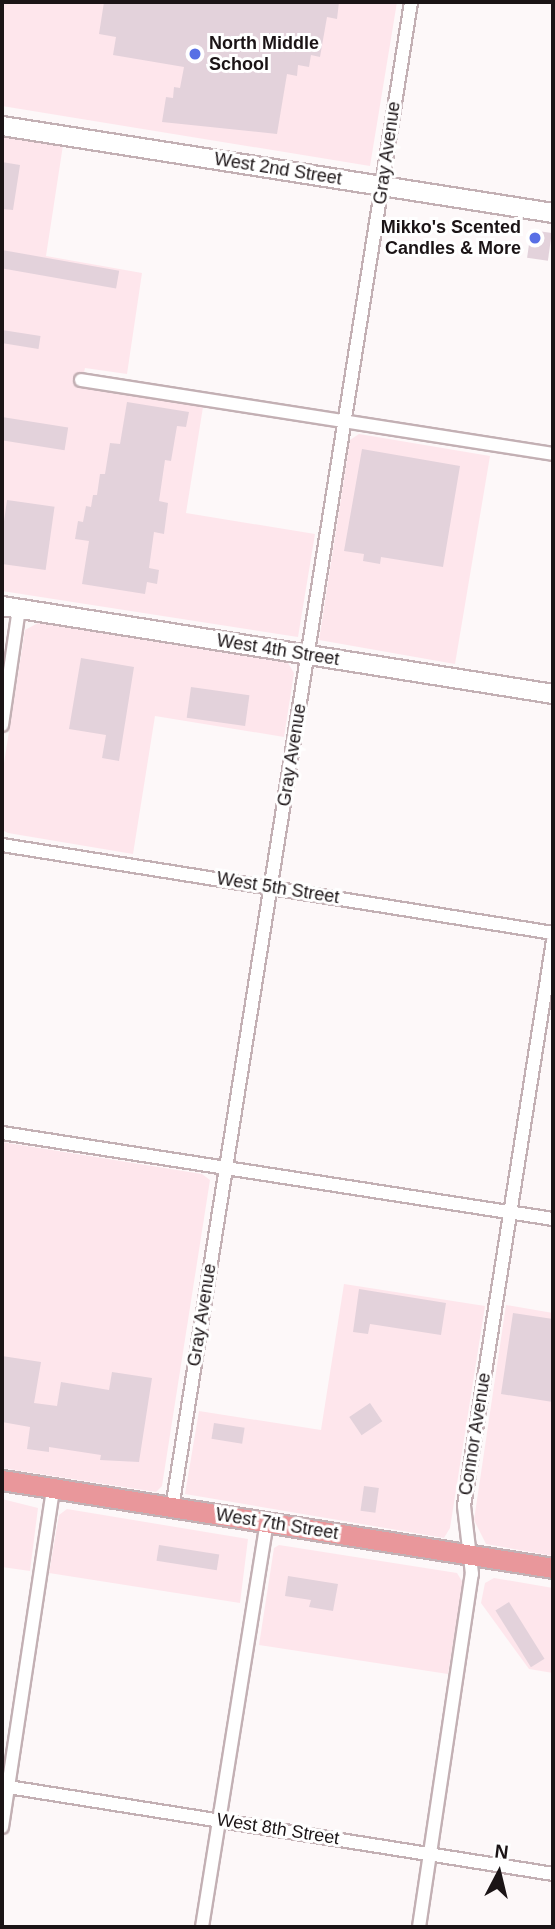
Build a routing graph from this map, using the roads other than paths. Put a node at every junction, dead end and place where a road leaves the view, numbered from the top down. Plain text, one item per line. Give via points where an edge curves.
1 (411, 2) edge
2 (2, 126) edge
3 (383, 186) junction
4 (553, 213) edge
5 (81, 380) dead end
6 (345, 421) junction
7 (553, 454) edge
8 (11, 607) edge
9 (308, 654) junction
10 (553, 694) edge
11 (2, 725) edge
12 (2, 845) edge
13 (271, 887) junction
14 (553, 933) edge
15 (553, 941) edge
16 (2, 1133) edge
17 (225, 1167) junction
18 (510, 1211) junction
19 (553, 1219) edge
20 (2, 1480) edge
21 (53, 1488) junction
22 (172, 1508) junction
23 (267, 1523) junction
24 (470, 1555) junction
25 (553, 1568) edge
26 (5, 1787) edge
27 (218, 1820) junction
28 (2, 1827) edge
29 (430, 1854) junction
30 (553, 1874) edge
31 (202, 1927) edge
32 (419, 1927) edge

1 - 3 street, Gray Avenue
2 - 3 street, West 2nd Street
3 - 4 street, West 2nd Street
3 - 6 street, Gray Avenue
5 - 6 street
6 - 7 street
6 - 9 street, Gray Avenue
8 - 9 street, West 4th Street
8 - 11 street
9 - 10 street, West 4th Street
9 - 13 street, Gray Avenue
12 - 13 street, West 5th Street
13 - 14 street, West 5th Street
13 - 17 street, Gray Avenue
15 - 18 street, Connor Avenue
16 - 17 street
17 - 18 street
17 - 22 street, Gray Avenue
18 - 19 street
18 - 24 street, Connor Avenue via 464,1506
20 - 21 main road, West 7th Street
21 - 22 main road, West 7th Street
21 - 26 street
22 - 23 main road, West 7th Street
23 - 24 main road, West 7th Street
23 - 27 street
24 - 25 main road, West 7th Street
24 - 29 street, Connor Avenue via 472,1574
26 - 27 street, West 8th Street
26 - 28 street
27 - 29 street, West 8th Street
27 - 31 street
29 - 30 street, West 8th Street
29 - 32 street, Connor Avenue

